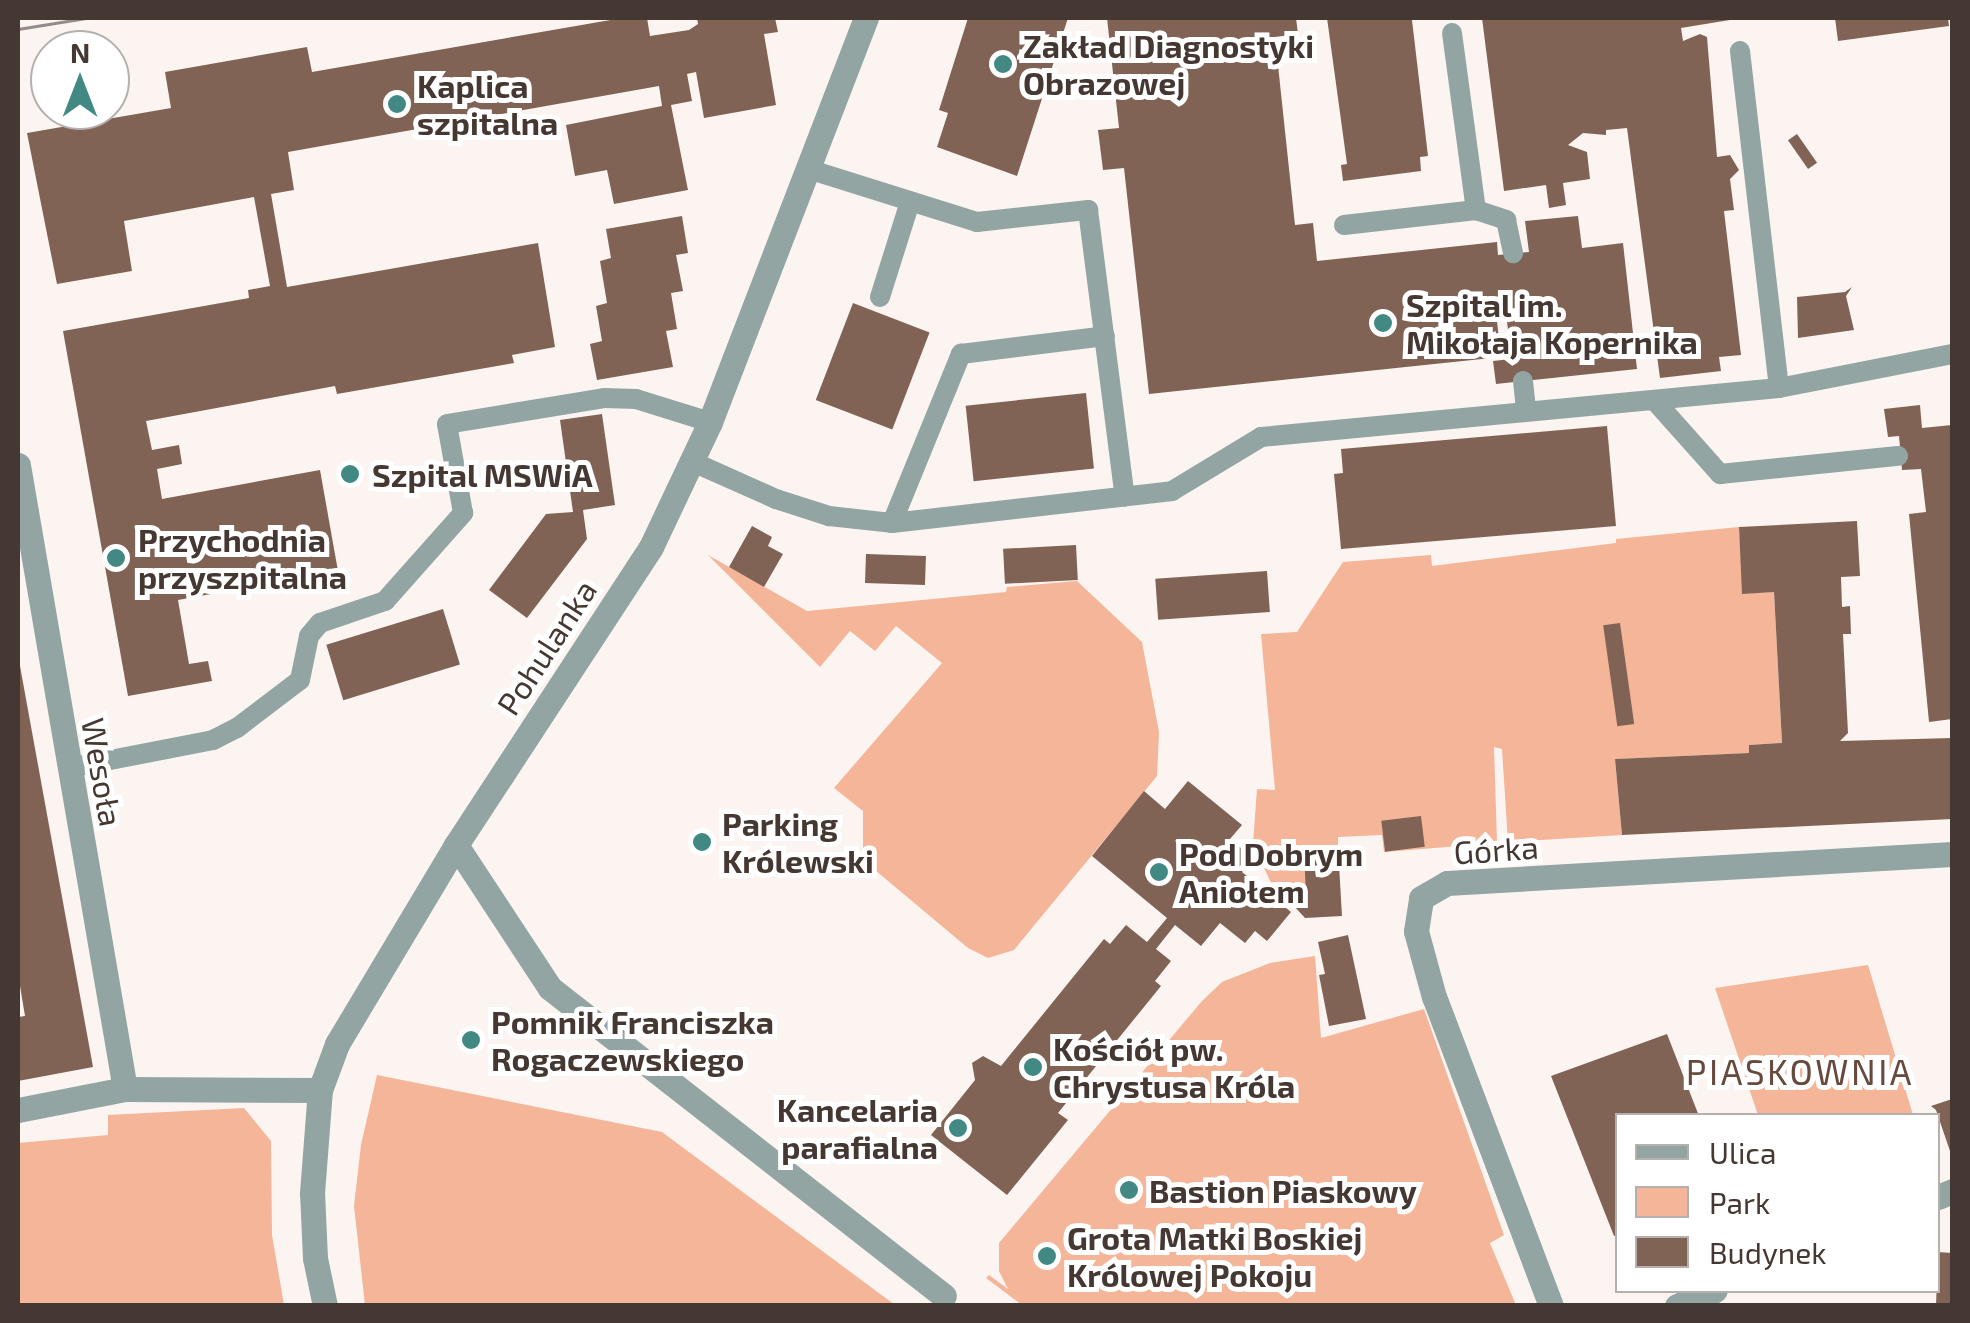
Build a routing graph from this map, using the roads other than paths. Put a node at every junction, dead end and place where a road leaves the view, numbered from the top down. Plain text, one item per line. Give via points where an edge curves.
1 (866, 18) edge
2 (1452, 33) dead end
3 (1740, 51) dead end
4 (808, 169) junction
5 (910, 202) junction
6 (1476, 210) junction
7 (1344, 225) dead end
8 (1513, 253) dead end
9 (880, 297) dead end
10 (1104, 336) junction
11 (1952, 354) edge
12 (1524, 381) dead end
13 (1779, 388) junction
14 (1655, 401) junction
15 (1526, 410) junction
16 (710, 422) junction
17 (1898, 456) dead end
18 (693, 462) junction
19 (18, 465) edge
20 (1125, 497) junction
21 (892, 522) junction
22 (69, 768) junction
23 (456, 845) junction
24 (1952, 854) edge
25 (125, 1089) junction
26 (320, 1090) junction
27 (18, 1110) edge
28 (1707, 1293) edge
29 (944, 1296) dead end
30 (324, 1306) edge
31 (1551, 1306) edge
32 (1677, 1306) edge

1 - 4 street, Pohulanka
2 - 6 lane
3 - 13 lane
4 - 5 lane
4 - 16 street, Pohulanka
5 - 9 lane
5 - 10 lane via 977,222 1088,210
6 - 7 lane
6 - 8 lane via 1506,220
10 - 20 lane
10 - 21 lane via 961,354
11 - 13 lane
12 - 15 lane
13 - 14 lane
14 - 15 lane
14 - 17 lane via 1720,474
15 - 20 lane via 1261,436 1172,491
16 - 18 street, Pohulanka
16 - 22 lane via 636,399 604,398 446,424 463,513 385,601 320,623 309,636 300,680 213,740
18 - 21 lane via 829,516
18 - 23 street, Pohulanka via 650,547
19 - 22 street, Wesoła
20 - 21 lane
22 - 25 street, Wesoła
23 - 26 street, Pohulanka via 356,1005
23 - 29 street via 550,988
24 - 31 street, Górka via 1447,883 1420,898 1416,932 1434,997
25 - 26 street
25 - 27 street
26 - 30 street, Pohulanka via 312,1193
28 - 32 street

